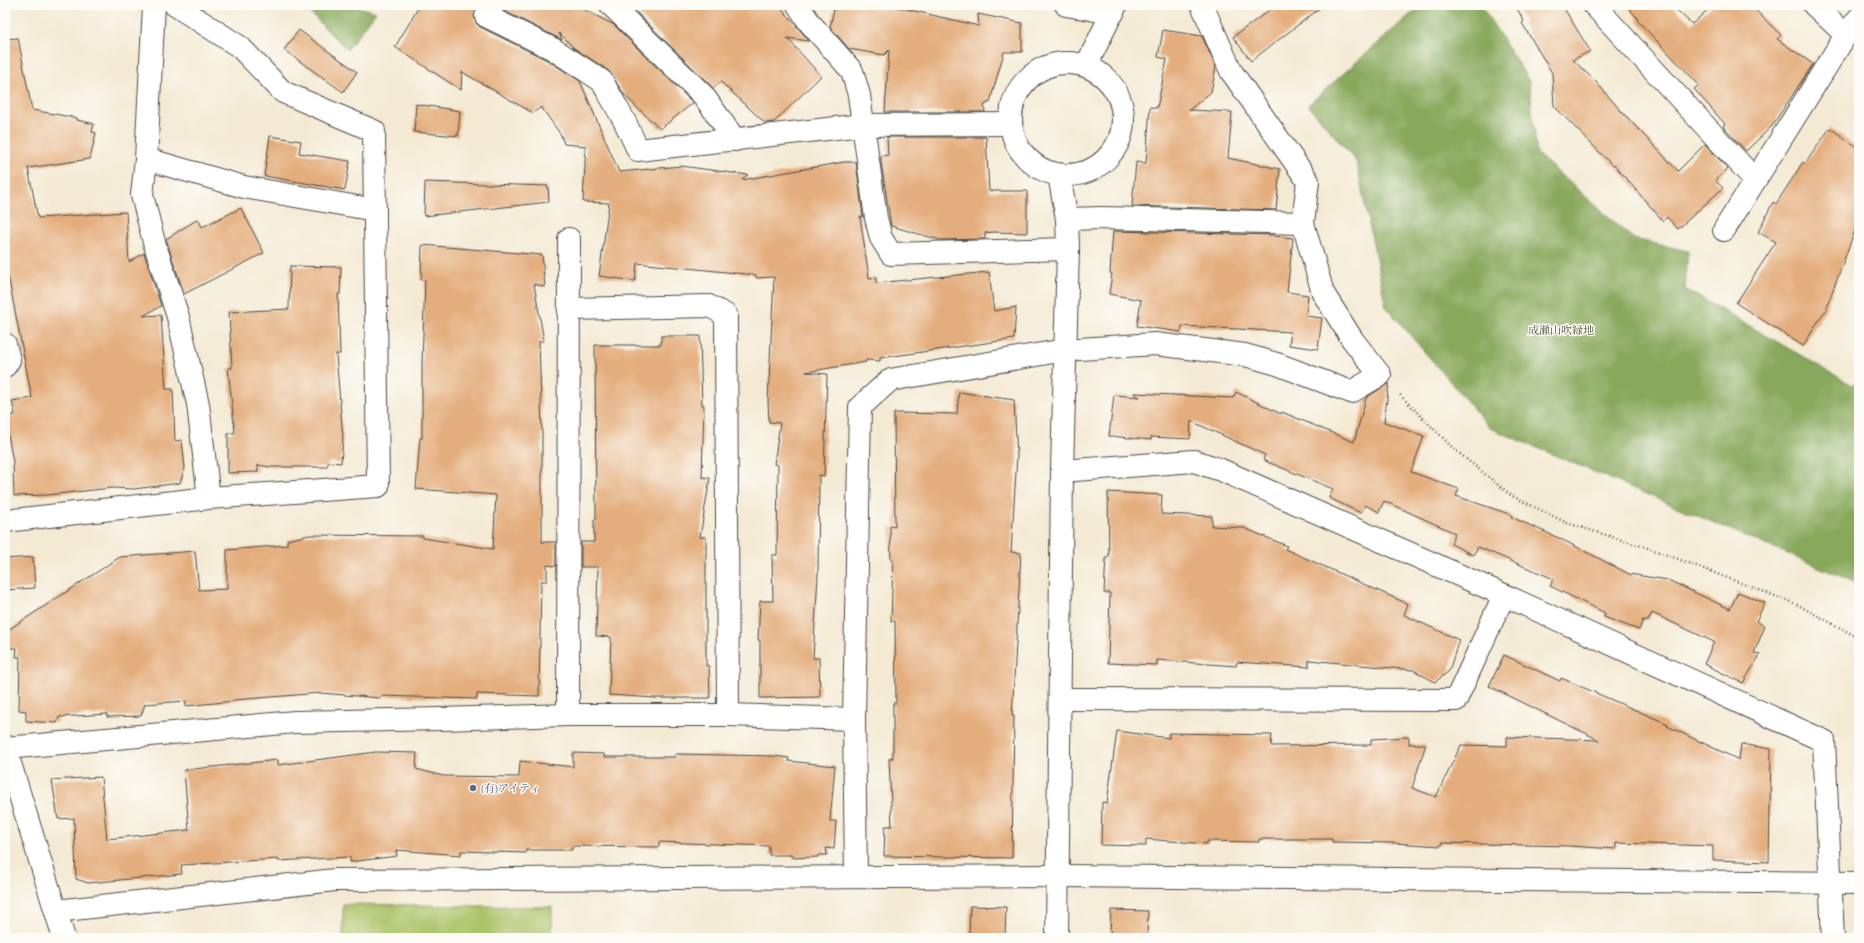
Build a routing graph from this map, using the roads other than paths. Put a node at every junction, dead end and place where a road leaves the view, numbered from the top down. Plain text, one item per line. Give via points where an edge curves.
1 (154, 5) edge
2 (175, 5) edge
3 (493, 5) edge
4 (611, 5) edge
5 (798, 5) edge
6 (1066, 5) edge
7 (1202, 5) edge
8 (1594, 5) edge
9 (1814, 5) edge
10 (1114, 9) edge
11 (1853, 26) edge
12 (1086, 66) junction
13 (1011, 124) junction
14 (863, 125) junction
15 (734, 140) junction
16 (146, 159) junction
17 (1059, 175) junction
18 (1755, 180) junction
19 (375, 210) junction
20 (1067, 219) junction
21 (1303, 223) junction
22 (1724, 230) dead end
23 (569, 239) dead end
24 (1068, 249) junction
25 (568, 309) junction
26 (5, 344) edge
27 (1065, 350) junction
28 (5, 366) edge
29 (1062, 471) junction
30 (209, 498) junction
31 (5, 521) edge
32 (1504, 595) junction
33 (1060, 699) junction
34 (568, 715) junction
35 (728, 715) junction
36 (854, 719) junction
37 (5, 748) edge
38 (856, 876) junction
39 (1058, 876) junction
40 (1831, 882) junction
41 (1859, 883) edge
42 (56, 911) junction
43 (64, 938) edge
44 (1057, 938) edge
45 (1833, 938) edge

1 - 16 street
2 - 19 street via 240,48 283,92 374,131
3 - 15 street via 486,16 553,49 602,81 638,150
4 - 15 street via 703,95
5 - 14 street via 809,22 852,71 859,95
6 - 10 street
7 - 21 street via 1231,71 1308,181
8 - 18 street
9 - 11 street
10 - 12 street
11 - 18 street
12 - 13 street via 1068,63 1049,66 1032,75 1020,89 1012,106
12 - 17 street via 1100,74 1112,86 1120,100 1124,116 1122,133 1116,148 1105,161 1091,170 1075,175
13 - 14 street
13 - 17 street via 1016,142 1026,157 1041,169
14 - 15 street
14 - 24 street via 880,238 891,254
16 - 19 street via 244,187
16 - 30 street via 142,195 178,317 196,397
17 - 20 street
18 - 22 street
19 - 30 street via 378,486
20 - 21 street
20 - 24 street
21 - 27 street via 1323,293 1352,339 1380,375 1351,392 1246,355 1155,344
23 - 25 street
24 - 27 street
25 - 34 street
25 - 35 street via 709,306 726,315
26 - 28 street via 8,360
27 - 29 street
27 - 36 street via 890,380 860,407
29 - 32 street via 1194,461 1221,470
29 - 33 street
30 - 31 street
32 - 33 street via 1456,700
32 - 40 street via 1824,741
33 - 39 street
34 - 35 street
34 - 37 street via 295,722
35 - 36 street
36 - 38 street
37 - 42 street
38 - 39 street
38 - 42 street via 335,880
39 - 40 street
39 - 44 street
40 - 41 street
40 - 45 street
42 - 43 street

